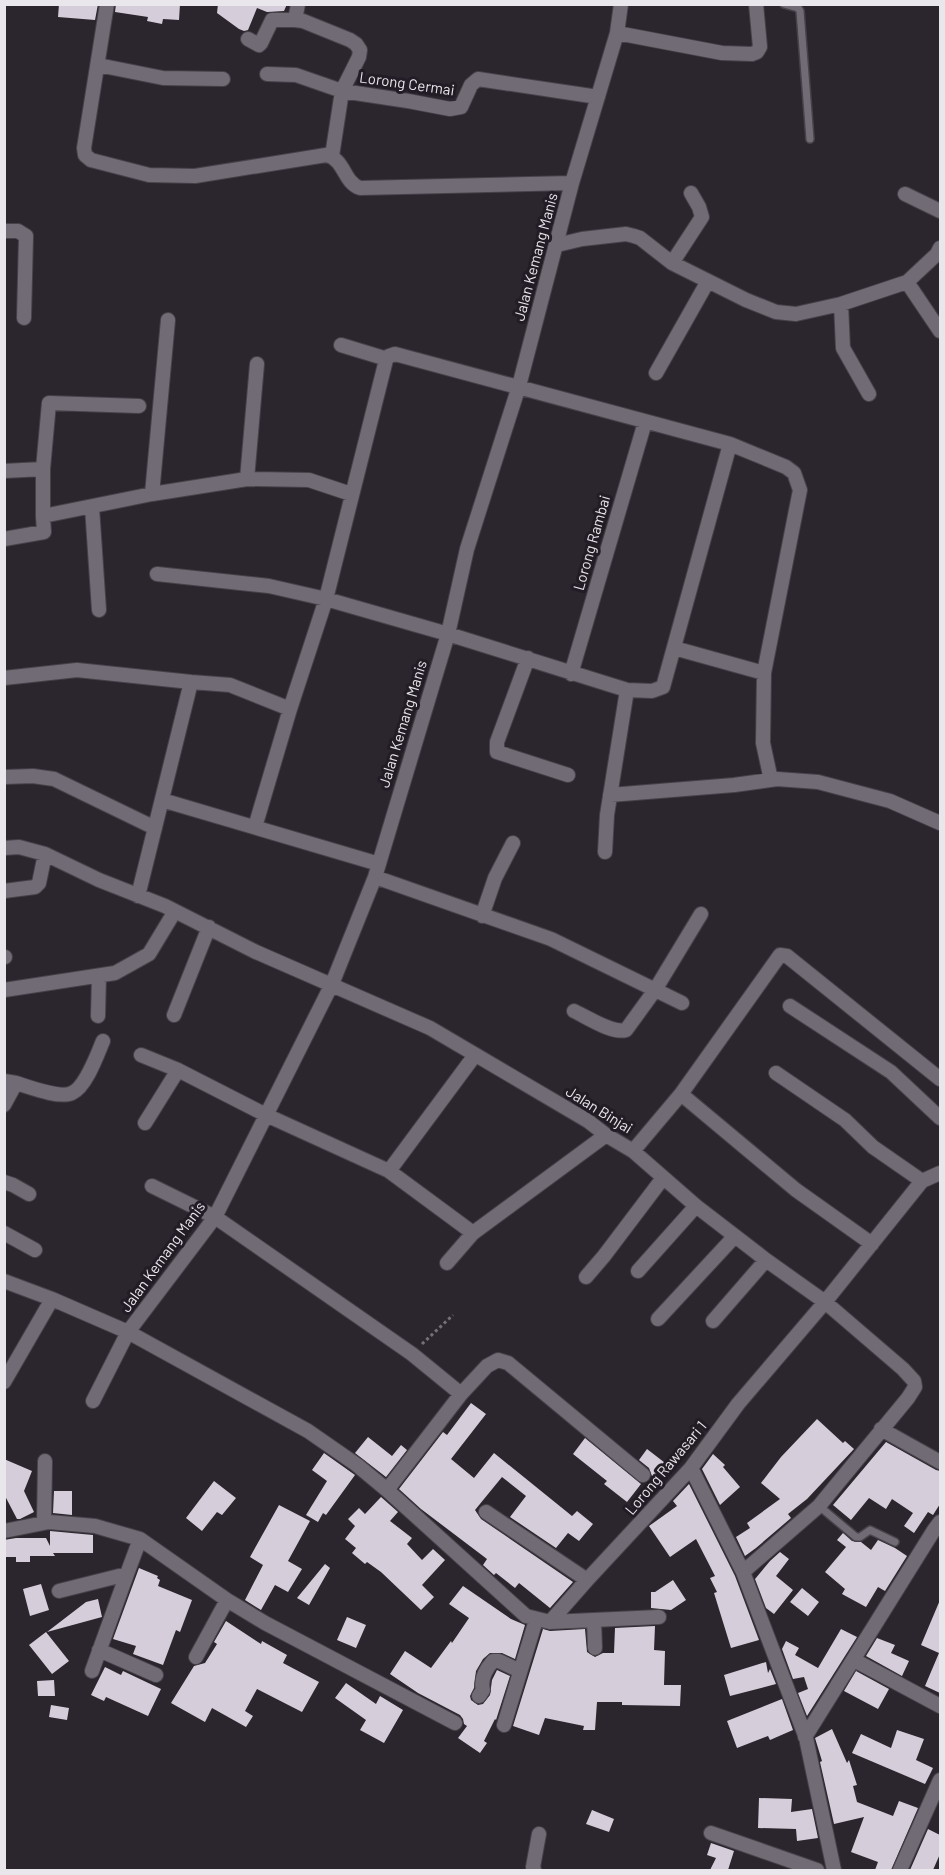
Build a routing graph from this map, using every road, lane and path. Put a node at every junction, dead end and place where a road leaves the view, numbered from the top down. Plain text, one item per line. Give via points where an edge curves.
1 (107, 4) edge
2 (298, 4) edge
3 (621, 4) edge
4 (756, 4) edge
5 (784, 4) edge
6 (295, 20) junction
7 (617, 33) junction
8 (248, 39) dead end
9 (98, 66) junction
10 (267, 74) dead end
11 (223, 79) dead end
12 (342, 92) junction
13 (598, 97) junction
14 (810, 139) dead end
15 (332, 156) junction
16 (572, 183) junction
17 (691, 193) dead end
18 (905, 194) dead end
19 (940, 212) edge
20 (4, 231) edge
21 (556, 245) junction
22 (940, 248) edge
23 (672, 263) junction
24 (708, 281) junction
25 (907, 282) junction
26 (841, 304) junction
27 (24, 318) dead end
28 (168, 320) dead end
29 (940, 331) edge
30 (341, 345) dead end
31 (387, 359) junction
32 (257, 364) dead end
33 (656, 373) dead end
34 (519, 386) junction
35 (869, 394) dead end
36 (139, 406) dead end
37 (645, 422) junction
38 (730, 444) junction
39 (43, 469) junction
40 (4, 471) edge
41 (247, 480) junction
42 (152, 494) junction
43 (351, 494) junction
44 (92, 507) junction
45 (43, 516) junction
46 (4, 539) edge
47 (157, 574) dead end
48 (326, 599) junction
49 (99, 610) dead end
50 (448, 634) junction
51 (674, 648) junction
52 (528, 658) junction
53 (764, 673) junction
54 (571, 674) junction
55 (4, 678) edge
56 (191, 682) junction
57 (627, 690) junction
58 (290, 709) junction
59 (568, 775) dead end
60 (4, 777) edge
61 (771, 780) junction
62 (610, 795) junction
63 (162, 800) junction
64 (940, 823) edge
65 (255, 827) junction
66 (155, 828) junction
67 (513, 843) dead end
68 (4, 848) edge
69 (605, 852) dead end
70 (45, 854) junction
71 (379, 864) junction
72 (375, 877) junction
73 (4, 891) edge
74 (138, 896) junction
75 (175, 911) junction
76 (701, 914) dead end
77 (482, 916) junction
78 (209, 927) junction
79 (99, 976) junction
80 (332, 984) junction
81 (4, 990) edge
82 (655, 990) junction
83 (681, 1003) dead end
84 (790, 1006) dead end
85 (574, 1011) dead end
86 (174, 1015) dead end
87 (98, 1016) dead end
88 (103, 1041) dead end
89 (141, 1055) dead end
90 (475, 1055) junction
91 (178, 1070) junction
92 (776, 1073) dead end
93 (940, 1079) edge
94 (10, 1082) edge
95 (681, 1094) junction
96 (4, 1105) edge
97 (266, 1115) junction
98 (940, 1118) edge
99 (145, 1123) dead end
100 (606, 1135) junction
101 (633, 1151) junction
102 (388, 1171) junction
103 (940, 1173) edge
104 (663, 1178) junction
105 (4, 1182) edge
106 (922, 1182) junction
107 (152, 1186) dead end
108 (29, 1194) dead end
109 (696, 1206) junction
110 (215, 1216) junction
111 (4, 1233) edge
112 (473, 1233) junction
113 (735, 1236) junction
114 (872, 1244) junction
115 (35, 1250) dead end
116 (766, 1260) junction
117 (447, 1263) dead end
118 (638, 1271) dead end
119 (586, 1277) dead end
120 (4, 1281) edge
121 (52, 1299) junction
122 (825, 1302) junction
123 (453, 1315) dead end
124 (658, 1319) dead end
125 (712, 1321) dead end
126 (128, 1332) junction
127 (412, 1354) junction
128 (4, 1382) edge
129 (461, 1394) junction
130 (93, 1401) dead end
131 (881, 1429) junction
132 (45, 1461) dead end
133 (940, 1462) edge
134 (691, 1468) junction
135 (643, 1475) dead end
136 (387, 1490) junction
137 (819, 1506) junction
138 (486, 1512) dead end
139 (940, 1522) edge
140 (44, 1523) junction
141 (4, 1531) edge
142 (140, 1539) junction
143 (895, 1542) dead end
144 (743, 1572) junction
145 (127, 1574) junction
146 (587, 1580) junction
147 (59, 1591) dead end
148 (227, 1600) junction
149 (659, 1617) dead end
150 (594, 1620) junction
151 (543, 1621) junction
152 (595, 1648) dead end
153 (99, 1650) junction
154 (196, 1657) dead end
155 (854, 1660) junction
156 (92, 1671) dead end
157 (520, 1671) junction
158 (156, 1675) dead end
159 (479, 1696) dead end
160 (940, 1706) edge
161 (455, 1723) dead end
162 (504, 1725) dead end
163 (806, 1737) junction
164 (940, 1780) edge
165 (711, 1833) dead end
166 (539, 1834) dead end
167 (534, 1870) edge
168 (817, 1870) edge
169 (834, 1870) edge
170 (900, 1870) edge

1 - 9 street
2 - 6 street
3 - 7 street, Jalan Kemang Manis
4 - 7 street via 760,47 752,54 722,53
5 - 14 lane via 800,11
6 - 8 street via 272,20 259,45
6 - 12 street via 359,47 359,57
7 - 13 street, Jalan Kemang Manis
9 - 11 street via 163,78
9 - 15 street via 84,148 91,160 150,175 195,176
10 - 12 street, Lorong Cermai via 296,75
12 - 13 street, Lorong Cermai via 455,109 461,107 472,83 482,79
12 - 15 street
13 - 16 street, Jalan Kemang Manis
15 - 16 street via 351,183 360,188
16 - 21 street, Jalan Kemang Manis
17 - 23 street via 702,217
18 - 19 street
20 - 27 street via 26,236
21 - 23 street via 626,234 640,238
21 - 34 street, Jalan Kemang Manis
22 - 25 street
23 - 24 street
24 - 26 street via 776,312 796,314
24 - 33 street
25 - 26 street
25 - 29 street
26 - 35 street via 843,348
28 - 42 street
30 - 31 street
31 - 34 street via 395,354
31 - 43 street
32 - 41 street
34 - 37 street
34 - 50 street, Jalan Kemang Manis via 467,549
36 - 39 street via 50,402
37 - 38 street
37 - 54 street, Lorong Rambai
38 - 51 street
38 - 53 street via 786,467 794,473 800,490
39 - 40 street
39 - 45 street
41 - 42 street
41 - 43 street via 309,480
42 - 44 street
43 - 48 street
44 - 45 street
44 - 49 street
45 - 46 street via 44,532
47 - 48 street via 270,586
48 - 50 street
48 - 58 street
50 - 52 street
50 - 71 street, Jalan Kemang Manis
51 - 53 street
51 - 57 street via 663,687 652,691
52 - 54 street
52 - 59 street via 497,742 497,752
53 - 61 street via 763,743
54 - 57 street
55 - 56 street via 76,670
56 - 58 street via 230,685
56 - 63 street
57 - 62 street
58 - 65 street
60 - 66 street via 54,778
61 - 62 street
61 - 64 street via 818,782 890,801
62 - 69 street
63 - 65 street
63 - 66 street
65 - 71 street
66 - 74 street
67 - 77 street
68 - 70 street, Jalan Binjai via 19,847
70 - 73 street via 35,887
70 - 74 street, Jalan Binjai
71 - 72 street, Jalan Kemang Manis
72 - 77 street
72 - 80 street, Jalan Kemang Manis
74 - 75 street, Jalan Binjai
75 - 78 street, Jalan Binjai
75 - 79 street via 149,954 116,973
76 - 82 street
77 - 82 street via 551,939
78 - 80 street, Jalan Binjai
78 - 86 street
79 - 81 street
79 - 87 street
80 - 90 street, Jalan Binjai via 430,1028
80 - 97 street, Jalan Kemang Manis
82 - 83 street
82 - 85 street via 630,1026 621,1031
84 - 98 street via 891,1072
88 - 94 street via 81,1086 71,1094
89 - 91 street
90 - 100 street, Jalan Binjai
90 - 102 street
91 - 97 street
91 - 99 street
92 - 106 street via 845,1120 873,1147
93 - 95 street via 787,956 780,956
94 - 96 street
95 - 101 street
95 - 114 street via 796,1190
97 - 102 street
97 - 110 street, Jalan Kemang Manis
100 - 101 street, Jalan Binjai
100 - 112 street
101 - 104 street, Jalan Binjai
102 - 112 street
103 - 106 street
104 - 109 street, Jalan Binjai
104 - 119 street
105 - 108 street
106 - 114 street, Lorong Rawasari 1
107 - 110 street
109 - 113 street, Jalan Binjai
109 - 118 street
110 - 126 street, Jalan Kemang Manis
110 - 127 street
111 - 115 street
112 - 117 street
113 - 116 street, Jalan Binjai
113 - 124 street
114 - 122 street, Lorong Rawasari 1
116 - 122 street, Jalan Binjai
116 - 125 street
120 - 121 street
121 - 126 street
121 - 128 street
122 - 131 street, Jalan Binjai via 914,1382 908,1398
122 - 134 street, Lorong Rawasari 1 via 738,1404
123 - 127 path
126 - 130 street, Jalan Kemang Manis
126 - 136 street via 308,1431
127 - 129 street
129 - 135 street via 487,1366 498,1360 508,1363
129 - 136 street
131 - 133 street
131 - 137 street
132 - 140 street
134 - 144 street
134 - 146 street, Lorong Rawasari 1
136 - 151 street via 526,1616
137 - 143 lane via 856,1537 870,1530
137 - 144 street
138 - 146 street
139 - 155 street
140 - 141 street
140 - 142 street via 95,1526
142 - 145 street
142 - 148 street
144 - 163 street
145 - 147 street
145 - 153 street
146 - 151 street, Lorong Rawasari 1
148 - 154 street
148 - 161 street
149 - 150 street
150 - 151 street
150 - 152 street
151 - 157 street
153 - 156 street
153 - 158 street
155 - 160 street
155 - 163 street
157 - 159 street via 493,1661 482,1678
157 - 162 street
163 - 169 street
164 - 170 street
165 - 168 street
166 - 167 street

